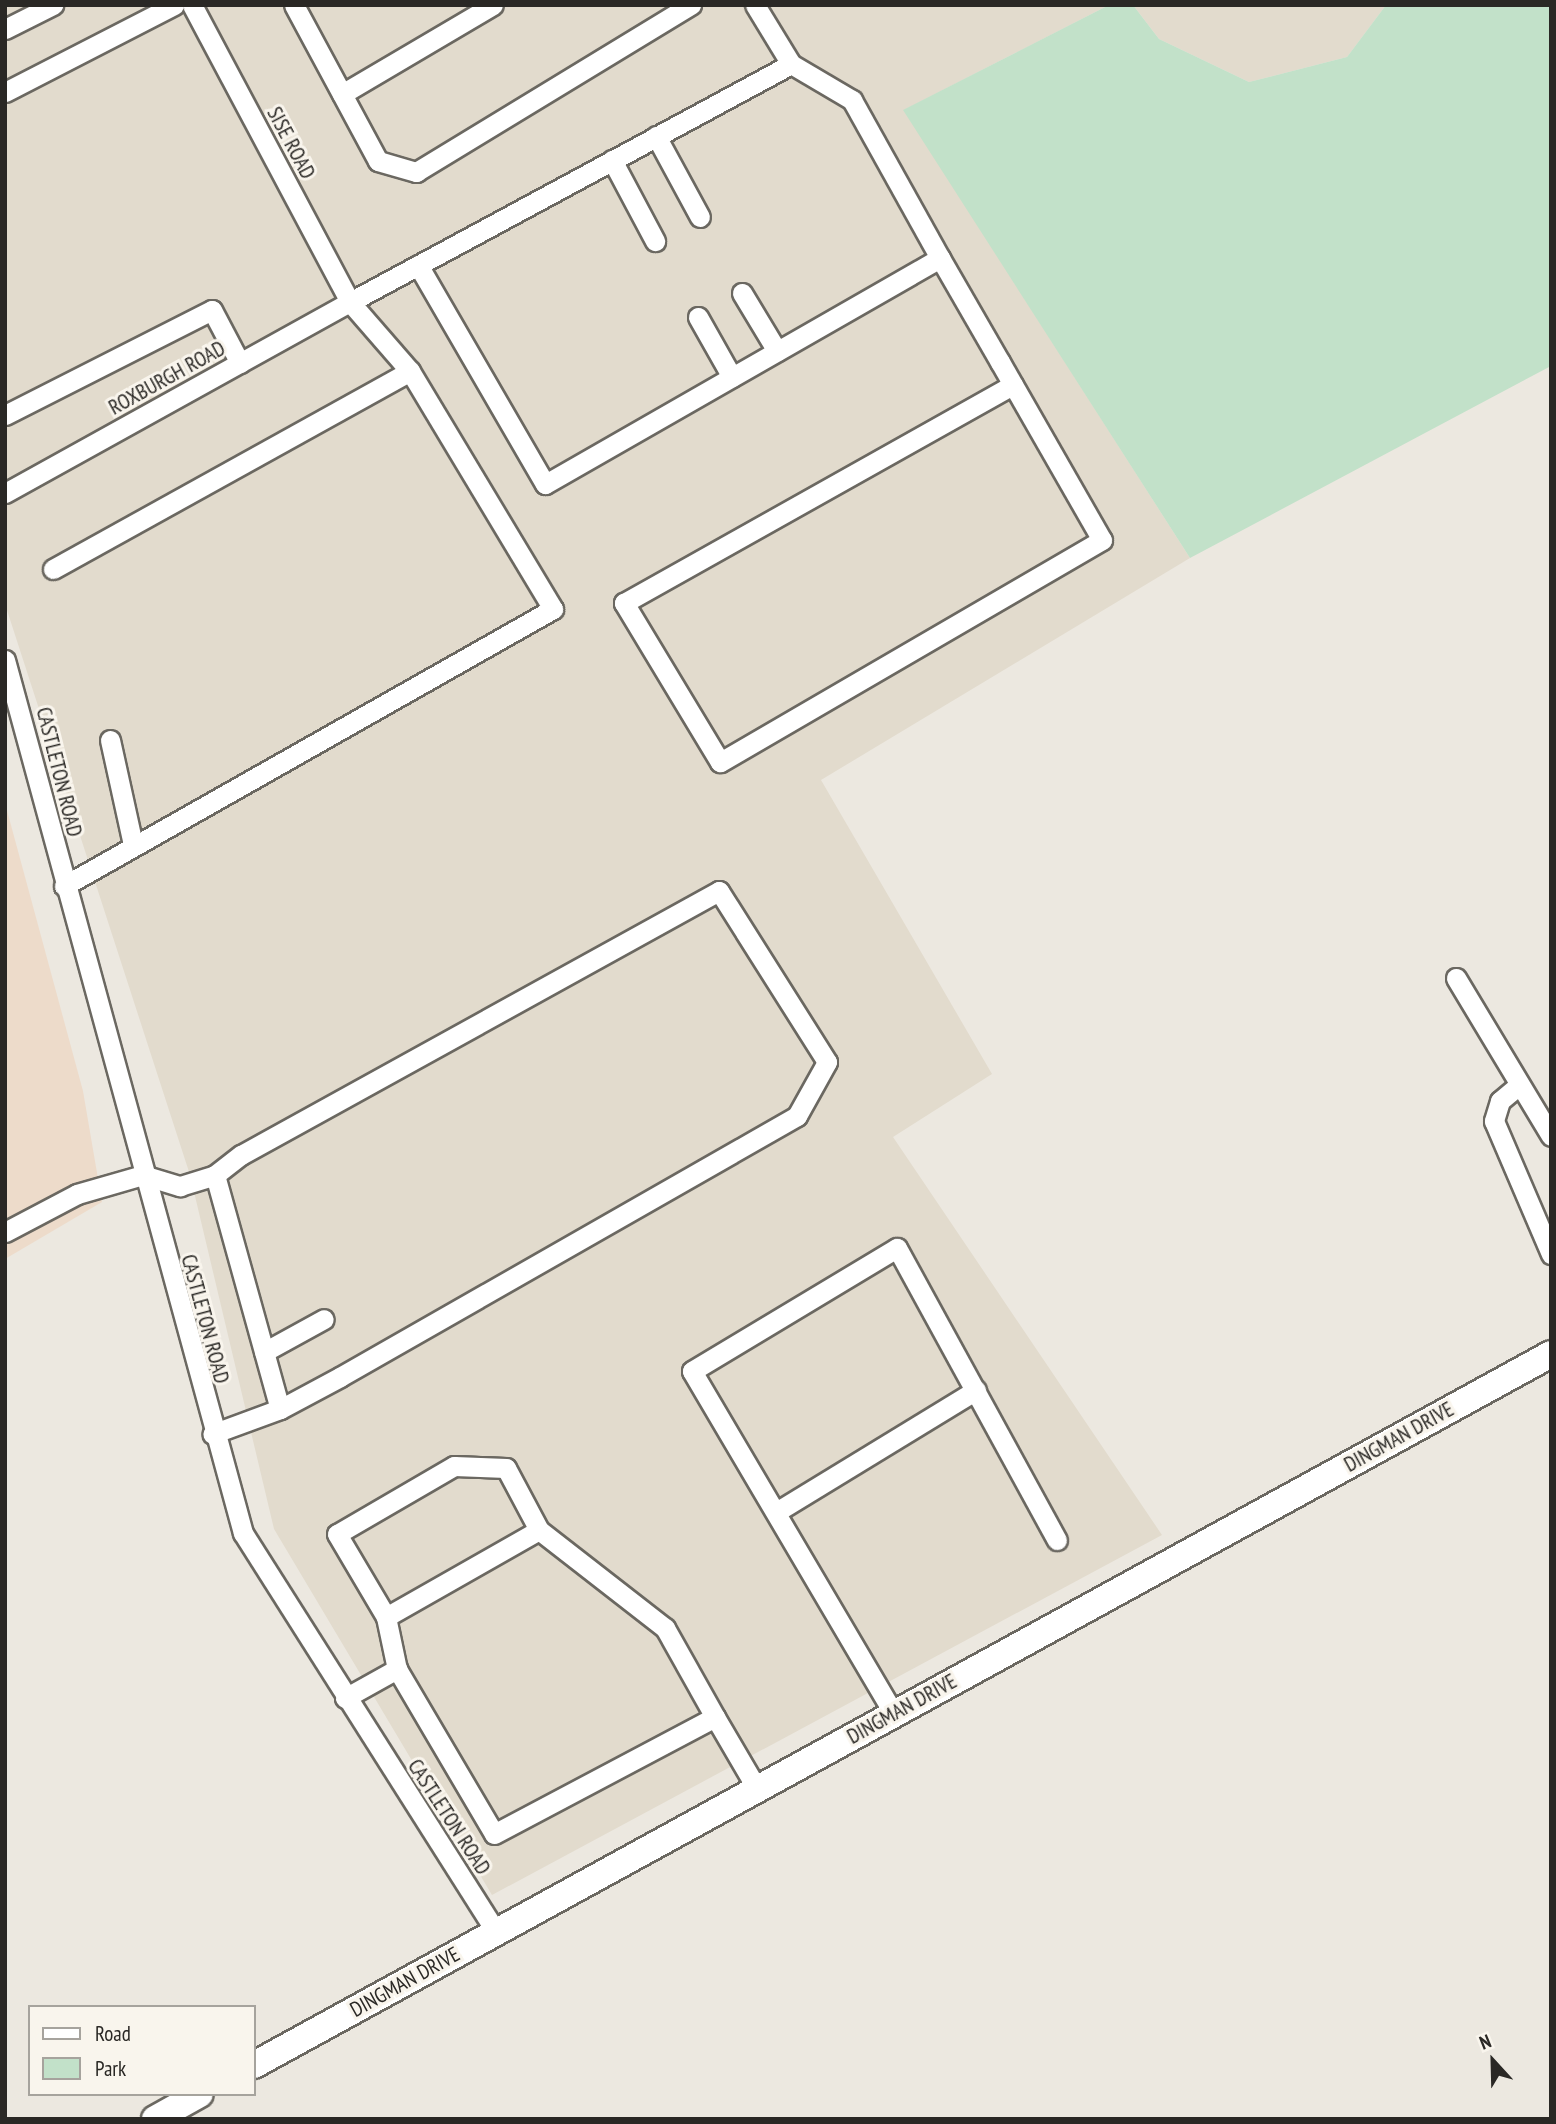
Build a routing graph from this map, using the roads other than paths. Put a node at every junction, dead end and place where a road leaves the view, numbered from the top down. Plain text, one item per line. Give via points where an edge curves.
1 (53, 5) edge
2 (174, 5) edge
3 (192, 5) edge
4 (294, 5) edge
5 (493, 5) edge
6 (691, 5) edge
7 (755, 5) edge
8 (5, 29) edge
9 (791, 64) junction
10 (5, 92) edge
11 (342, 94) junction
12 (656, 136) junction
13 (612, 160) junction
14 (700, 217) dead end
15 (655, 241) dead end
16 (940, 258) junction
17 (418, 265) junction
18 (742, 293) dead end
19 (350, 302) junction
20 (698, 317) dead end
21 (777, 351) junction
22 (240, 363) junction
23 (410, 371) junction
24 (732, 377) junction
25 (1013, 385) junction
26 (5, 415) edge
27 (5, 493) edge
28 (52, 569) dead end
29 (5, 660) edge
30 (110, 740) dead end
31 (133, 845) junction
32 (64, 886) junction
33 (1456, 978) dead end
34 (1519, 1085) junction
35 (1551, 1136) edge
36 (144, 1175) junction
37 (215, 1175) junction
38 (5, 1232) edge
39 (1551, 1254) edge
40 (324, 1320) dead end
41 (264, 1352) junction
42 (1551, 1354) edge
43 (976, 1390) junction
44 (280, 1409) junction
45 (212, 1434) junction
46 (778, 1511) junction
47 (538, 1530) junction
48 (1058, 1540) dead end
49 (386, 1617) junction
50 (397, 1669) junction
51 (345, 1698) junction
52 (894, 1714) junction
53 (715, 1717) junction
54 (757, 1789) junction
55 (496, 1932) junction
56 (256, 2064) edge
57 (196, 2096) edge
58 (155, 2119) edge

1 - 8 street
2 - 10 street
3 - 19 street, SISE ROAD
4 - 11 street
5 - 11 street
6 - 11 street via 416,172 378,161
7 - 9 street
9 - 12 street, ROXBURGH ROAD
9 - 16 street via 852,100
12 - 13 street, ROXBURGH ROAD
12 - 14 street
13 - 15 street
13 - 17 street, ROXBURGH ROAD
16 - 21 street
16 - 25 street
17 - 19 street, ROXBURGH ROAD
17 - 24 street via 545,484
18 - 21 street
19 - 22 street, ROXBURGH ROAD
19 - 23 street, SISE ROAD
20 - 24 street
21 - 24 street
22 - 26 street via 212,310
22 - 27 street, ROXBURGH ROAD
23 - 28 street
23 - 31 street, SISE ROAD via 553,610
25 - 25 street via 1102,540 720,762 624,603
29 - 32 street, CASTLETON ROAD
30 - 31 street
31 - 32 street
32 - 36 street, CASTLETON ROAD
33 - 34 street
34 - 35 street
34 - 39 street via 1500,1101 1494,1121
36 - 37 street via 180,1186
36 - 38 street via 77,1194
36 - 45 street, CASTLETON ROAD
37 - 41 street
37 - 44 street via 241,1156 719,891 827,1062 797,1116
40 - 41 street
41 - 44 street
42 - 52 main road, DINGMAN DRIVE
43 - 46 street
43 - 46 street via 897,1248 692,1371
43 - 48 street
44 - 45 street
45 - 51 street, CASTLETON ROAD via 231,1501 255,1558
46 - 52 street
47 - 49 street
47 - 49 street via 506,1468 454,1466 337,1534
47 - 53 street via 665,1628
49 - 50 street
50 - 51 street
50 - 53 street via 494,1834
51 - 55 street, CASTLETON ROAD
52 - 54 main road, DINGMAN DRIVE
53 - 54 street
54 - 55 main road, DINGMAN DRIVE
55 - 56 main road, DINGMAN DRIVE
57 - 58 main road

